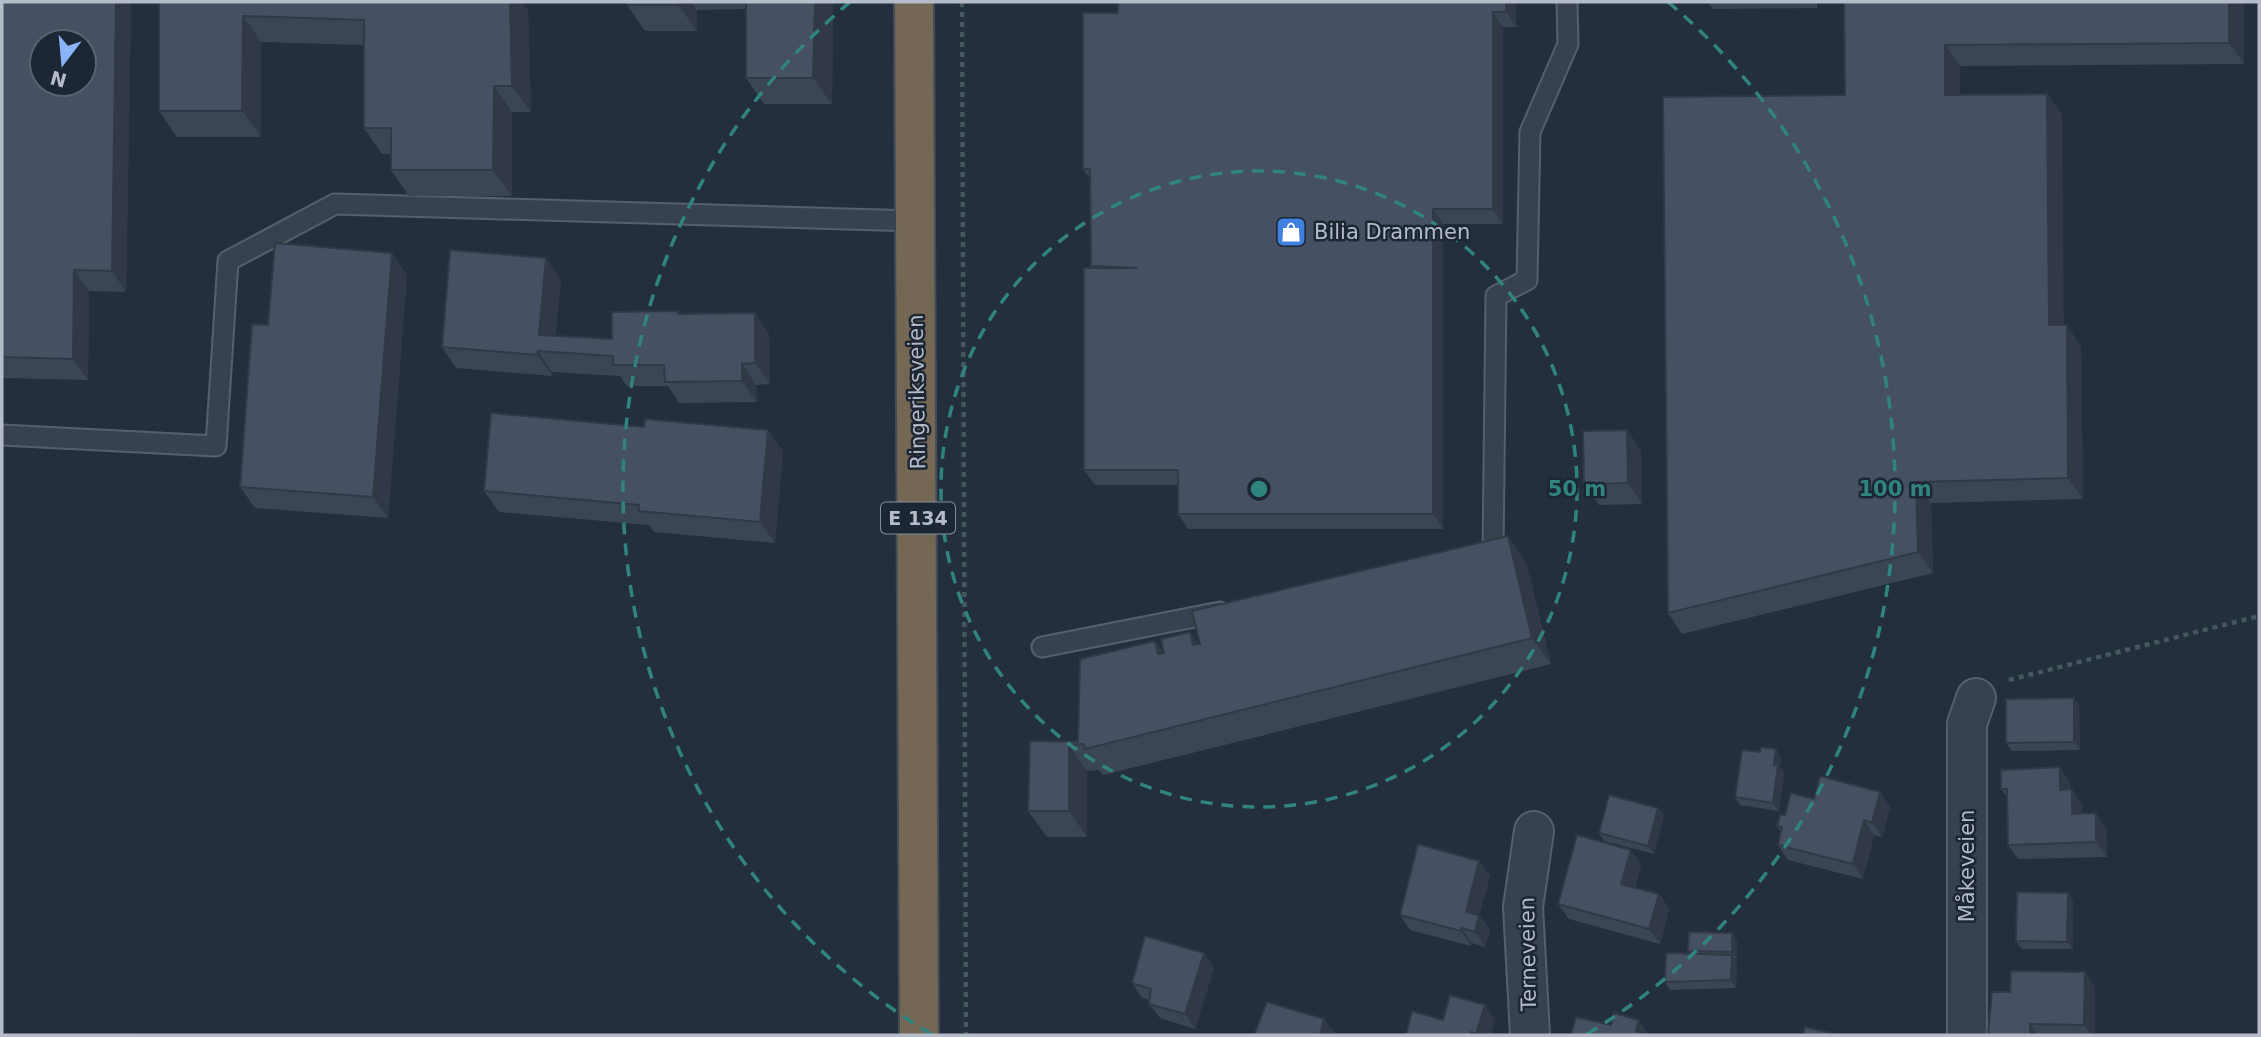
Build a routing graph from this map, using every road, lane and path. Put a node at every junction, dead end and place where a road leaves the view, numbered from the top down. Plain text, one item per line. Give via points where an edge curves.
1 (914, 2) edge
2 (962, 2) edge
3 (1567, 2) edge
4 (915, 220) junction
5 (2, 435) edge
6 (1465, 560) edge
7 (1234, 609) edge
8 (2259, 616) edge
9 (1042, 647) dead end
10 (1976, 698) joint
11 (1534, 831) dead end
12 (919, 1035) edge
13 (966, 1035) edge
14 (1530, 1035) edge
15 (1967, 1035) edge

1 - 4 highway, Ringeriksveien / E 134
2 - 13 path
3 - 6 lane via 1568,44 1530,132 1527,280 1496,296 1493,554
4 - 5 lane via 335,204 228,261 216,446
4 - 12 highway, Ringeriksveien / E 134
7 - 9 lane
8 - 10 path via 1988,685
10 - 15 street, Måkeveien via 1967,724
11 - 14 street, Terneveien via 1523,907

